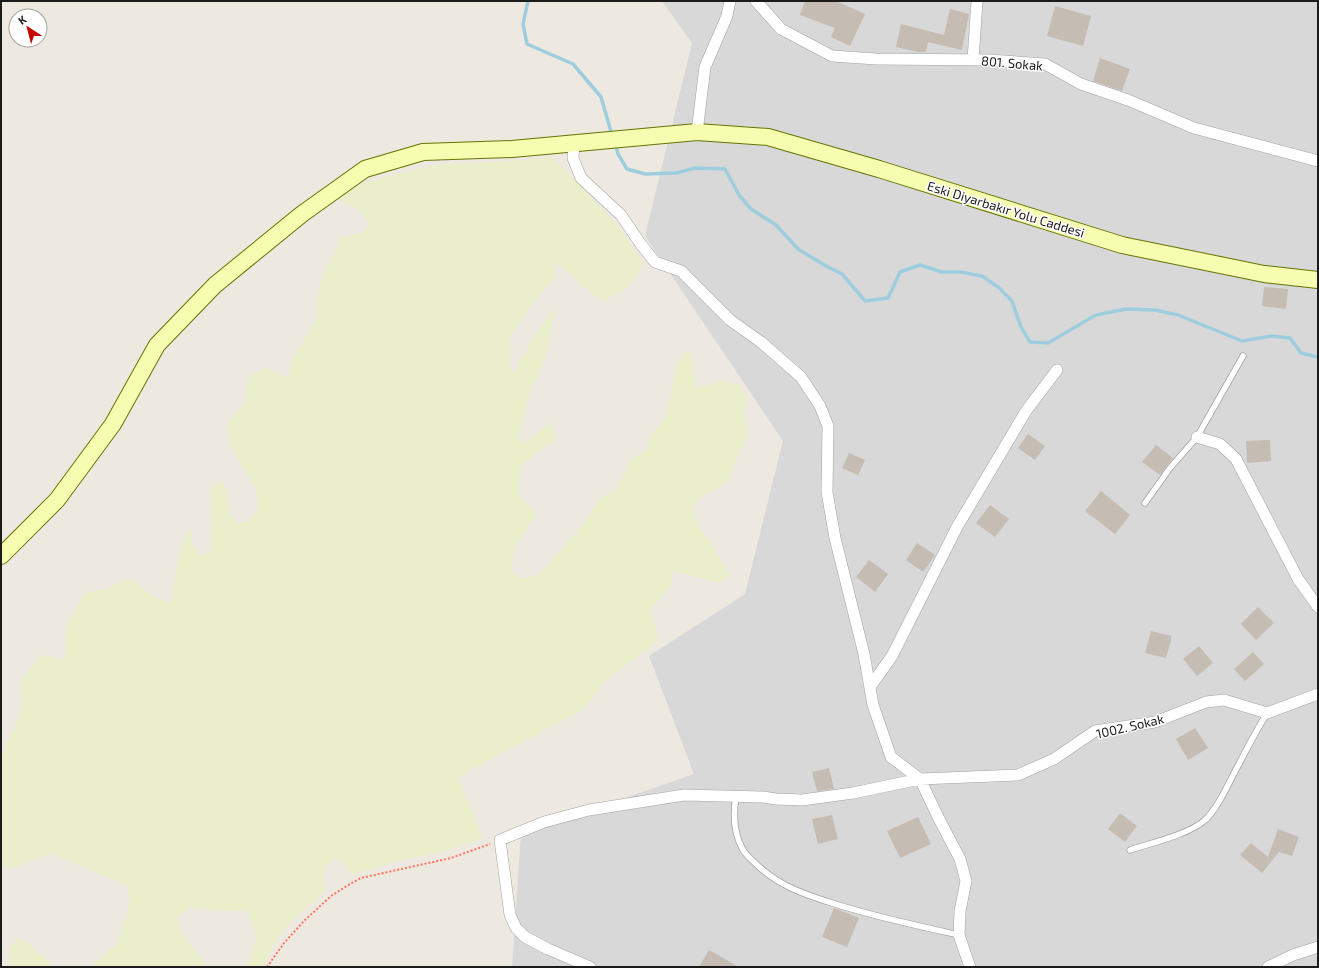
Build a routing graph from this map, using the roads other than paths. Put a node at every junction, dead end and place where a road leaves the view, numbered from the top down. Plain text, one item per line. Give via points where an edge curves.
1 (730, 1) edge
2 (756, 1) edge
3 (977, 1) edge
4 (973, 60) junction
5 (697, 132) junction
6 (574, 144) junction
7 (1318, 161) edge
8 (1318, 280) edge
9 (1243, 356) dead end
10 (1057, 370) dead end
11 (1198, 438) junction
12 (1145, 503) dead end
13 (1, 556) edge
14 (1318, 607) edge
15 (870, 688) junction
16 (1318, 694) edge
17 (1267, 713) junction
18 (920, 778) junction
19 (736, 796) junction
20 (1130, 850) dead end
21 (959, 935) junction
22 (1318, 947) edge
23 (590, 967) edge
24 (970, 967) edge
25 (1268, 967) edge

1 - 5 street via 727,16 705,67
2 - 4 street, 801. Sokak via 781,29 832,56
3 - 4 street
4 - 7 street, 801. Sokak via 1045,64 1081,84 1128,100 1194,128
5 - 6 street, Eski Diyarbakır Yolu Caddesi
5 - 8 street, Eski Diyarbakır Yolu Caddesi via 768,137 1122,245 1264,274
6 - 13 street, Eski Diyarbakır Yolu Caddesi via 423,152 365,168 358,173 302,214 215,285 157,345 113,424 57,500
6 - 15 street via 573,158 581,178 621,214 655,262 681,271 730,320 762,342 801,377 820,406 828,426 828,500
9 - 11 lane
10 - 15 street via 1026,411 961,521 892,656
11 - 12 lane via 1170,468
11 - 14 street via 1220,444 1236,459 1298,579
15 - 18 street via 873,705 891,756
16 - 17 street
17 - 18 street, 1002. Sokak via 1224,700 1206,702 1155,722 1095,731 1054,759 1018,775
17 - 20 lane via 1226,789 1204,821 1190,830
18 - 19 street, 1002. Sokak via 853,793 802,800
18 - 21 street via 960,859 966,881 960,911
19 - 21 lane via 736,828 743,851 779,882 806,895 865,914
19 - 23 street, 1002. Sokak via 684,795 613,805 544,822 500,840 510,915 516,928 525,938
21 - 24 street
22 - 25 street

